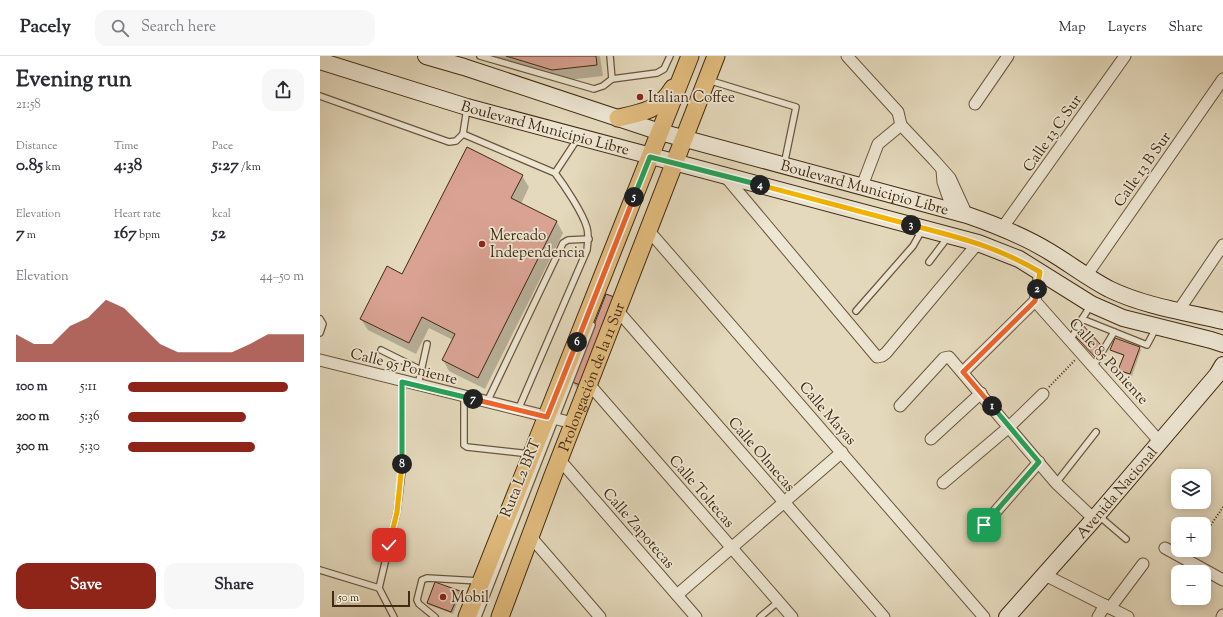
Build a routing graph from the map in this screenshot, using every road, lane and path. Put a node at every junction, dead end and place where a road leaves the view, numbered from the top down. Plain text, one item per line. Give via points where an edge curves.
1 (426, 56) edge
2 (480, 56) edge
3 (610, 56) edge
4 (670, 56) edge
5 (694, 56) edge
6 (716, 56) edge
7 (846, 56) edge
8 (1008, 56) edge
9 (1125, 56) edge
10 (320, 61) edge
11 (687, 64) edge
12 (612, 79) junction
13 (1223, 79) edge
14 (706, 80) junction
15 (320, 96) edge
16 (975, 104) dead end
17 (467, 108) junction
18 (618, 118) junction
19 (901, 126) junction
20 (463, 134) junction
21 (673, 135) junction
22 (578, 138) junction
23 (663, 160) junction
24 (784, 165) junction
25 (555, 173) junction
26 (725, 176) junction
27 (862, 186) junction
28 (645, 187) dead end
29 (960, 213) junction
30 (1003, 227) junction
31 (924, 228) junction
32 (649, 230) junction
33 (949, 235) junction
34 (588, 239) junction
35 (978, 243) junction
36 (1223, 245) edge
37 (929, 262) dead end
38 (1040, 272) junction
39 (1086, 276) junction
40 (1035, 301) junction
41 (1091, 304) junction
42 (615, 308) junction
43 (1179, 310) junction
44 (856, 311) dead end
45 (595, 318) dead end
46 (320, 319) edge
47 (1082, 319) junction
48 (1223, 321) edge
49 (1156, 327) junction
50 (1114, 332) junction
51 (320, 333) edge
52 (1070, 341) junction
53 (427, 344) dead end
54 (1223, 344) edge
55 (381, 350) dead end
56 (1081, 353) junction
57 (320, 360) edge
58 (1223, 365) edge
59 (1093, 367) junction
60 (421, 370) junction
61 (963, 372) junction
62 (402, 382) junction
63 (589, 384) junction
64 (418, 385) junction
65 (981, 393) junction
66 (1043, 394) joint
67 (464, 397) junction
68 (487, 402) junction
69 (900, 406) dead end
70 (518, 410) junction
71 (551, 419) junction
72 (571, 423) junction
73 (1009, 427) junction
74 (1096, 432) dead end
75 (931, 439) dead end
76 (1160, 442) junction
77 (842, 452) junction
78 (532, 454) junction
79 (559, 460) junction
80 (1039, 462) junction
81 (943, 483) dead end
82 (1056, 483) junction
83 (784, 502) junction
84 (1223, 507) edge
85 (1096, 517) junction
86 (984, 525) dead end
87 (1211, 525) edge
88 (530, 536) junction
89 (1126, 539) dead end
90 (732, 548) junction
91 (1164, 548) dead end
92 (1143, 564) dead end
93 (320, 570) edge
94 (1044, 574) junction
95 (1223, 580) edge
96 (481, 582) junction
97 (379, 588) junction
98 (677, 595) junction
99 (778, 602) junction
100 (1108, 607) junction
101 (500, 616) edge
102 (394, 617) edge
103 (435, 617) edge
104 (467, 617) edge
105 (478, 617) edge
106 (600, 617) edge
107 (696, 617) edge
108 (760, 617) edge
109 (792, 617) edge
110 (884, 617) edge
111 (984, 617) edge
112 (1008, 617) edge
113 (1098, 617) edge
114 (1128, 617) edge

1 - 18 main road, Boulevard Municipio Libre via 465,64
2 - 12 lane via 594,90
3 - 12 lane
4 - 12 lane via 664,69 657,73
5 - 21 lane
6 - 14 main road
7 - 19 street via 898,112
8 - 16 street
9 - 30 street, Calle 13 C Sur
10 - 17 main road, Boulevard Municipio Libre
11 - 18 main road via 669,95 661,103 639,114
11 - 21 main road
13 - 39 street, Calle 13 B Sur
14 - 21 main road
14 - 24 lane via 796,107
15 - 20 lane via 449,142
17 - 20 lane
17 - 22 main road, Boulevard Municipio Libre
18 - 21 main road, Boulevard Municipio Libre
19 - 27 street via 878,144
19 - 29 street via 950,178
20 - 25 lane
21 - 23 main road, Prolongación de la 11 Sur
21 - 23 main road, Prolongación de la 11 Sur
21 - 24 main road, Boulevard Municipio Libre
22 - 23 main road, Boulevard Municipio Libre
22 - 25 lane
23 - 26 main road, Boulevard Municipio Libre
23 - 28 lane
23 - 32 main road, Prolongación de la 11 Sur
23 - 71 main road, Prolongación de la 11 Sur
24 - 27 main road, Boulevard Municipio Libre
25 - 34 lane via 584,220
26 - 31 main road, Boulevard Municipio Libre
26 - 35 street via 877,357 886,352
27 - 29 main road, Boulevard Municipio Libre
29 - 30 main road, Boulevard Municipio Libre
30 - 39 main road, Boulevard Municipio Libre via 1050,252
31 - 33 main road, Boulevard Municipio Libre
31 - 44 lane via 913,246
32 - 42 main road, Prolongación de la 11 Sur
32 - 77 street, Calle Mayas
33 - 35 main road, Boulevard Municipio Libre
33 - 37 lane
34 - 68 lane via 568,240 563,243
34 - 70 lane via 587,250
35 - 38 main road, Boulevard Municipio Libre via 1019,259
36 - 43 street
38 - 40 street
38 - 41 main road, Boulevard Municipio Libre
39 - 43 main road, Boulevard Municipio Libre via 1132,298
40 - 52 street, Calle 85 Poniente
40 - 61 street
41 - 47 lane
41 - 49 main road, Boulevard Municipio Libre via 1123,318
42 - 63 main road, Prolongación de la 11 Sur
42 - 72 lane, Ruta L2 BRT
42 - 83 street, Calle Olmecas
43 - 48 main road, Boulevard Municipio Libre
45 - 71 lane, Ruta L2 BRT
46 - 51 lane
47 - 50 lane
47 - 52 lane
49 - 50 lane via 1147,345
49 - 54 main road, Boulevard Municipio Libre
50 - 59 lane
52 - 56 street, Calle 85 Poniente
53 - 60 lane
55 - 60 lane
56 - 59 street, Calle 85 Poniente
56 - 66 path
57 - 62 street, Calle 95 Poniente
58 - 76 main road, Avenida Nacional
59 - 76 street, Calle 85 Poniente
60 - 64 lane
61 - 65 street
61 - 69 street via 949,357 944,358
62 - 64 street, Calle 95 Poniente
62 - 97 lane via 402,471 397,512
63 - 72 main road, Prolongación de la 11 Sur
63 - 90 street, Calle Toltecas
64 - 67 street, Calle 95 Poniente
65 - 73 street
65 - 75 street
66 - 73 street
67 - 68 street, Calle 95 Poniente
67 - 78 lane via 464,445
68 - 70 street, Calle 95 Poniente
70 - 71 street, Calle 95 Poniente
71 - 72 street, Calle 95 Poniente
71 - 78 main road, Prolongación de la 11 Sur
71 - 105 lane, Ruta L2 BRT
72 - 79 main road, Prolongación de la 11 Sur
72 - 101 lane, Ruta L2 BRT via 546,476
73 - 80 street
73 - 81 street
74 - 82 lane
76 - 85 main road, Avenida Nacional
77 - 83 street
77 - 111 street, Calle Mayas
78 - 96 main road, Prolongación de la 11 Sur
79 - 88 main road, Prolongación de la 11 Sur
79 - 98 street, Calle Zapotecas
80 - 82 street
80 - 86 street
82 - 85 street
83 - 90 street
83 - 110 street, Calle Olmecas
84 - 87 path
85 - 89 lane
85 - 94 main road, Avenida Nacional
88 - 101 main road, Prolongación de la 11 Sur
88 - 106 street
90 - 98 street
90 - 99 street, Calle Toltecas
91 - 95 street
92 - 100 street
93 - 97 lane
94 - 100 street
94 - 112 main road, Avenida Nacional
96 - 103 lane via 427,578 422,580 417,600
96 - 104 main road, Prolongación de la 11 Sur
97 - 102 lane
98 - 107 street, Calle Zapotecas
99 - 108 lane
99 - 109 street, Calle Toltecas
100 - 113 street
100 - 114 street

